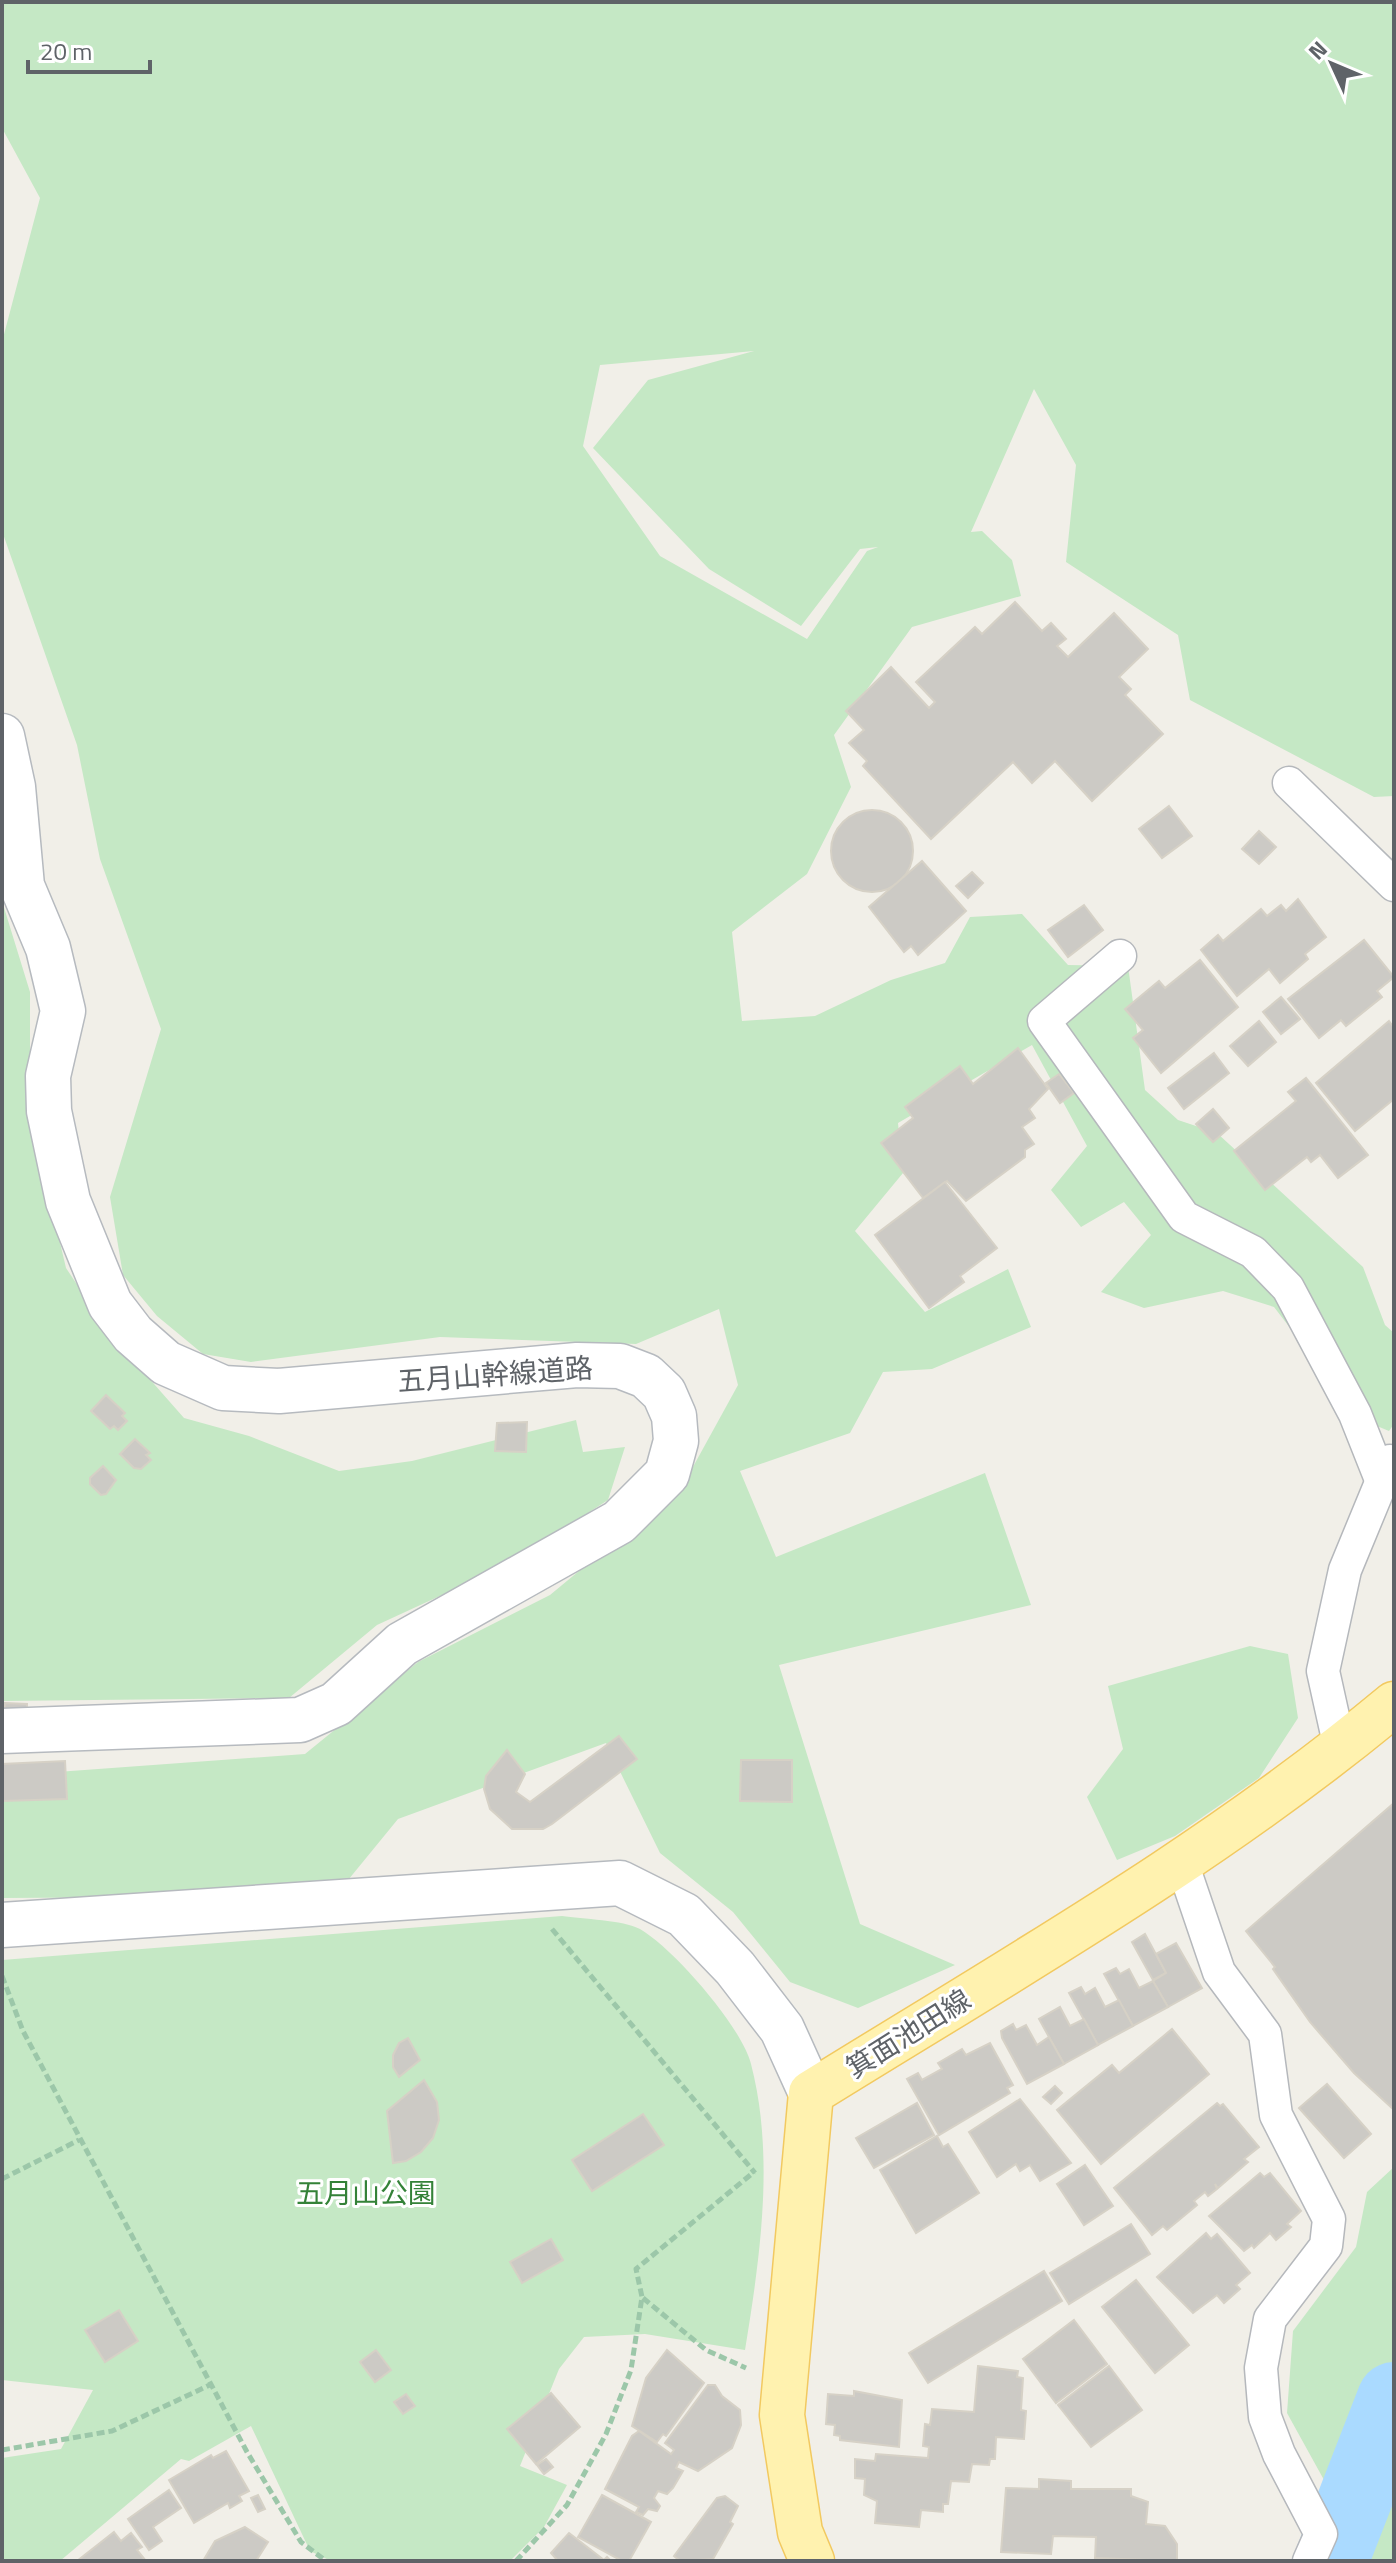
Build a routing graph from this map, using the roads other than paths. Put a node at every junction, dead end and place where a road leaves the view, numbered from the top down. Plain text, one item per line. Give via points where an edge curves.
1 (2, 736) edge
2 (1289, 783) dead end
3 (1394, 885) edge
4 (1120, 956) dead end
5 (1394, 1452) edge
6 (1382, 1482) junction
7 (1394, 1704) edge
8 (2, 1731) edge
9 (1340, 1748) junction
10 (1182, 1863) junction
11 (2, 1925) edge
12 (811, 2093) junction
13 (812, 2561) edge
14 (1309, 2561) edge

1 - 8 street, 五月山幹線道路 via 13,787 22,886 48,948 63,1011 48,1076 49,1111 68,1201 110,1304 133,1334 166,1363 223,1388 279,1391 577,1365 620,1366 646,1376 664,1393 674,1416 676,1441 667,1474 619,1522 402,1644 336,1704 300,1720
2 - 3 street
4 - 6 street via 1044,1021 1184,1217 1253,1252 1288,1288 1355,1414
5 - 6 street
6 - 9 street via 1345,1570 1323,1671
7 - 9 main road, 箕面池田線
9 - 10 main road, 箕面池田線
10 - 12 main road, 箕面池田線
10 - 14 street via 1219,1972 1265,2034 1276,2115 1329,2219 1326,2246 1270,2319 1261,2368 1265,2417 1321,2534
11 - 12 street via 620,1883 684,1915 735,1968 782,2029
12 - 13 main road via 782,2415 800,2532

